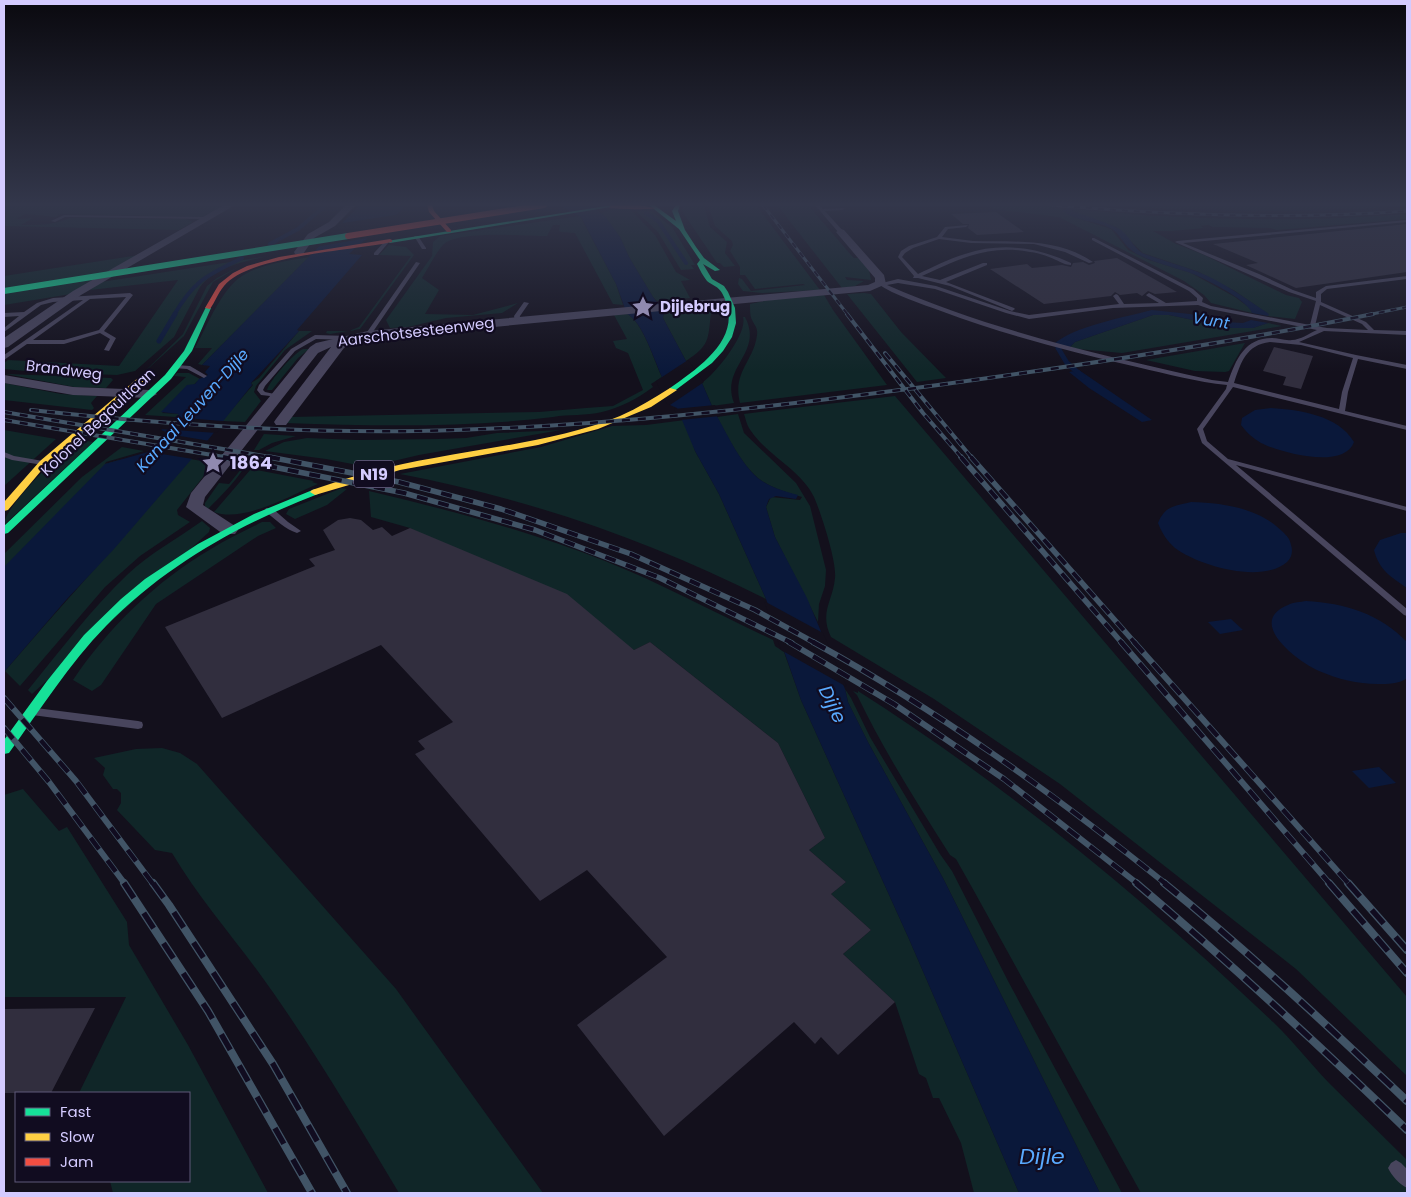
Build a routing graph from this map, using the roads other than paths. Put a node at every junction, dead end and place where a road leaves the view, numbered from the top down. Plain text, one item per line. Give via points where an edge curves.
1 (134, 261) edge
2 (139, 261) edge
3 (193, 261) edge
4 (273, 261) edge
5 (705, 261) edge
6 (866, 261) edge
7 (903, 261) edge
8 (950, 261) edge
9 (1062, 261) edge
10 (1136, 261) edge
11 (1219, 261) edge
12 (418, 263) dead end
13 (985, 264) dead end
14 (1069, 264) dead end
15 (917, 276) junction
16 (1407, 277) edge
17 (898, 281) junction
18 (4, 282) edge
19 (941, 282) junction
20 (881, 284) junction
21 (4, 291) edge
22 (1150, 295) dead end
23 (1116, 296) dead end
24 (88, 298) junction
25 (69, 299) junction
26 (729, 300) junction
27 (1319, 302) junction
28 (526, 303) dead end
29 (1201, 304) junction
30 (1167, 305) junction
31 (667, 306) joint
32 (1124, 306) junction
33 (621, 310) joint
34 (25, 314) junction
35 (4, 315) edge
36 (1028, 317) junction
37 (517, 320) junction
38 (200, 325) junction
39 (1312, 327) junction
40 (1324, 329) junction
41 (4, 330) edge
42 (101, 331) junction
43 (1373, 332) junction
44 (1407, 333) edge
45 (368, 335) junction
46 (351, 338) junction
47 (26, 342) junction
48 (1293, 342) junction
49 (4, 344) edge
50 (107, 350) dead end
51 (171, 354) dead end
52 (4, 358) edge
53 (1356, 358) junction
54 (176, 367) junction
55 (1407, 367) edge
56 (151, 371) dead end
57 (204, 376) dead end
58 (4, 378) edge
59 (1230, 384) junction
60 (125, 393) junction
61 (150, 394) junction
62 (277, 396) junction
63 (1342, 412) junction
64 (281, 422) dead end
65 (1407, 428) edge
66 (4, 454) edge
67 (1225, 460) junction
68 (43, 463) junction
69 (4, 508) edge
70 (1407, 509) edge
71 (269, 510) junction
72 (229, 530) junction
73 (4, 531) edge
74 (297, 531) dead end
75 (1407, 613) edge
76 (33, 712) junction
77 (138, 725) dead end
78 (4, 749) edge
79 (1396, 1168) dead end
80 (1407, 1180) edge

1 - 25 street
2 - 18 main road
3 - 21 main road, bridge
4 - 38 main road, Kolonel Begaultlaan via 230,277 221,286
5 - 26 main road, N19 via 712,264 724,280 722,287
6 - 20 street via 880,277
7 - 15 lane
8 - 15 lane
9 - 14 lane
10 - 29 lane via 1191,290 1200,298
11 - 27 lane
12 - 45 lane
13 - 19 lane
15 - 17 lane
15 - 19 lane
16 - 27 lane via 1326,288 1318,293
17 - 20 lane
17 - 36 lane via 936,288
19 - 36 lane via 992,299
20 - 26 street via 870,288
20 - 59 lane via 987,326 1048,345
22 - 30 lane
23 - 32 lane
24 - 25 lane
24 - 42 lane via 130,295
24 - 47 lane
25 - 34 lane via 39,304
25 - 49 street
26 - 31 street, Aarschotsesteenweg
26 - 71 main road, N19 via 732,325 720,352 688,382 625,416 535,444 432,460 363,476
27 - 39 lane
27 - 43 lane via 1364,324
28 - 37 lane
29 - 30 lane
29 - 39 lane
30 - 32 lane
31 - 33 street, Aarschotsesteenweg
32 - 36 lane
33 - 37 street, Aarschotsesteenweg
34 - 35 lane
34 - 41 lane
37 - 45 street, Aarschotsesteenweg
38 - 51 main road, Kolonel Begaultlaan
38 - 54 main road, Kolonel Begaultlaan via 194,343
39 - 40 lane
40 - 43 lane
40 - 48 lane
42 - 47 lane via 64,342
42 - 50 lane via 114,338
43 - 44 lane
45 - 46 street, Aarschotsesteenweg
46 - 62 street, Aarschotsesteenweg via 314,350
46 - 62 lane via 317,334 293,350 260,390 263,394
46 - 64 street via 333,353
47 - 52 lane
48 - 53 lane
48 - 59 lane via 1260,341 1251,345
53 - 55 lane
53 - 63 lane
54 - 57 lane via 188,367
54 - 61 main road, Kolonel Begaultlaan
56 - 60 main road, Kolonel Begaultlaan
58 - 60 street, Brandweg via 73,391
59 - 63 lane
59 - 67 lane via 1200,429 1204,442
60 - 61 street, Brandweg
60 - 68 main road, Kolonel Begaultlaan
61 - 73 main road, Kolonel Begaultlaan
62 - 72 street, Aarschotsesteenweg via 197,496 194,507
63 - 65 lane
66 - 68 lane
67 - 70 lane
67 - 75 lane
68 - 69 main road, Kolonel Begaultlaan
71 - 72 main road, N19
71 - 74 lane
72 - 76 main road, N19 via 171,566 117,609 83,646
76 - 77 lane
76 - 78 main road, N19
79 - 80 lane

